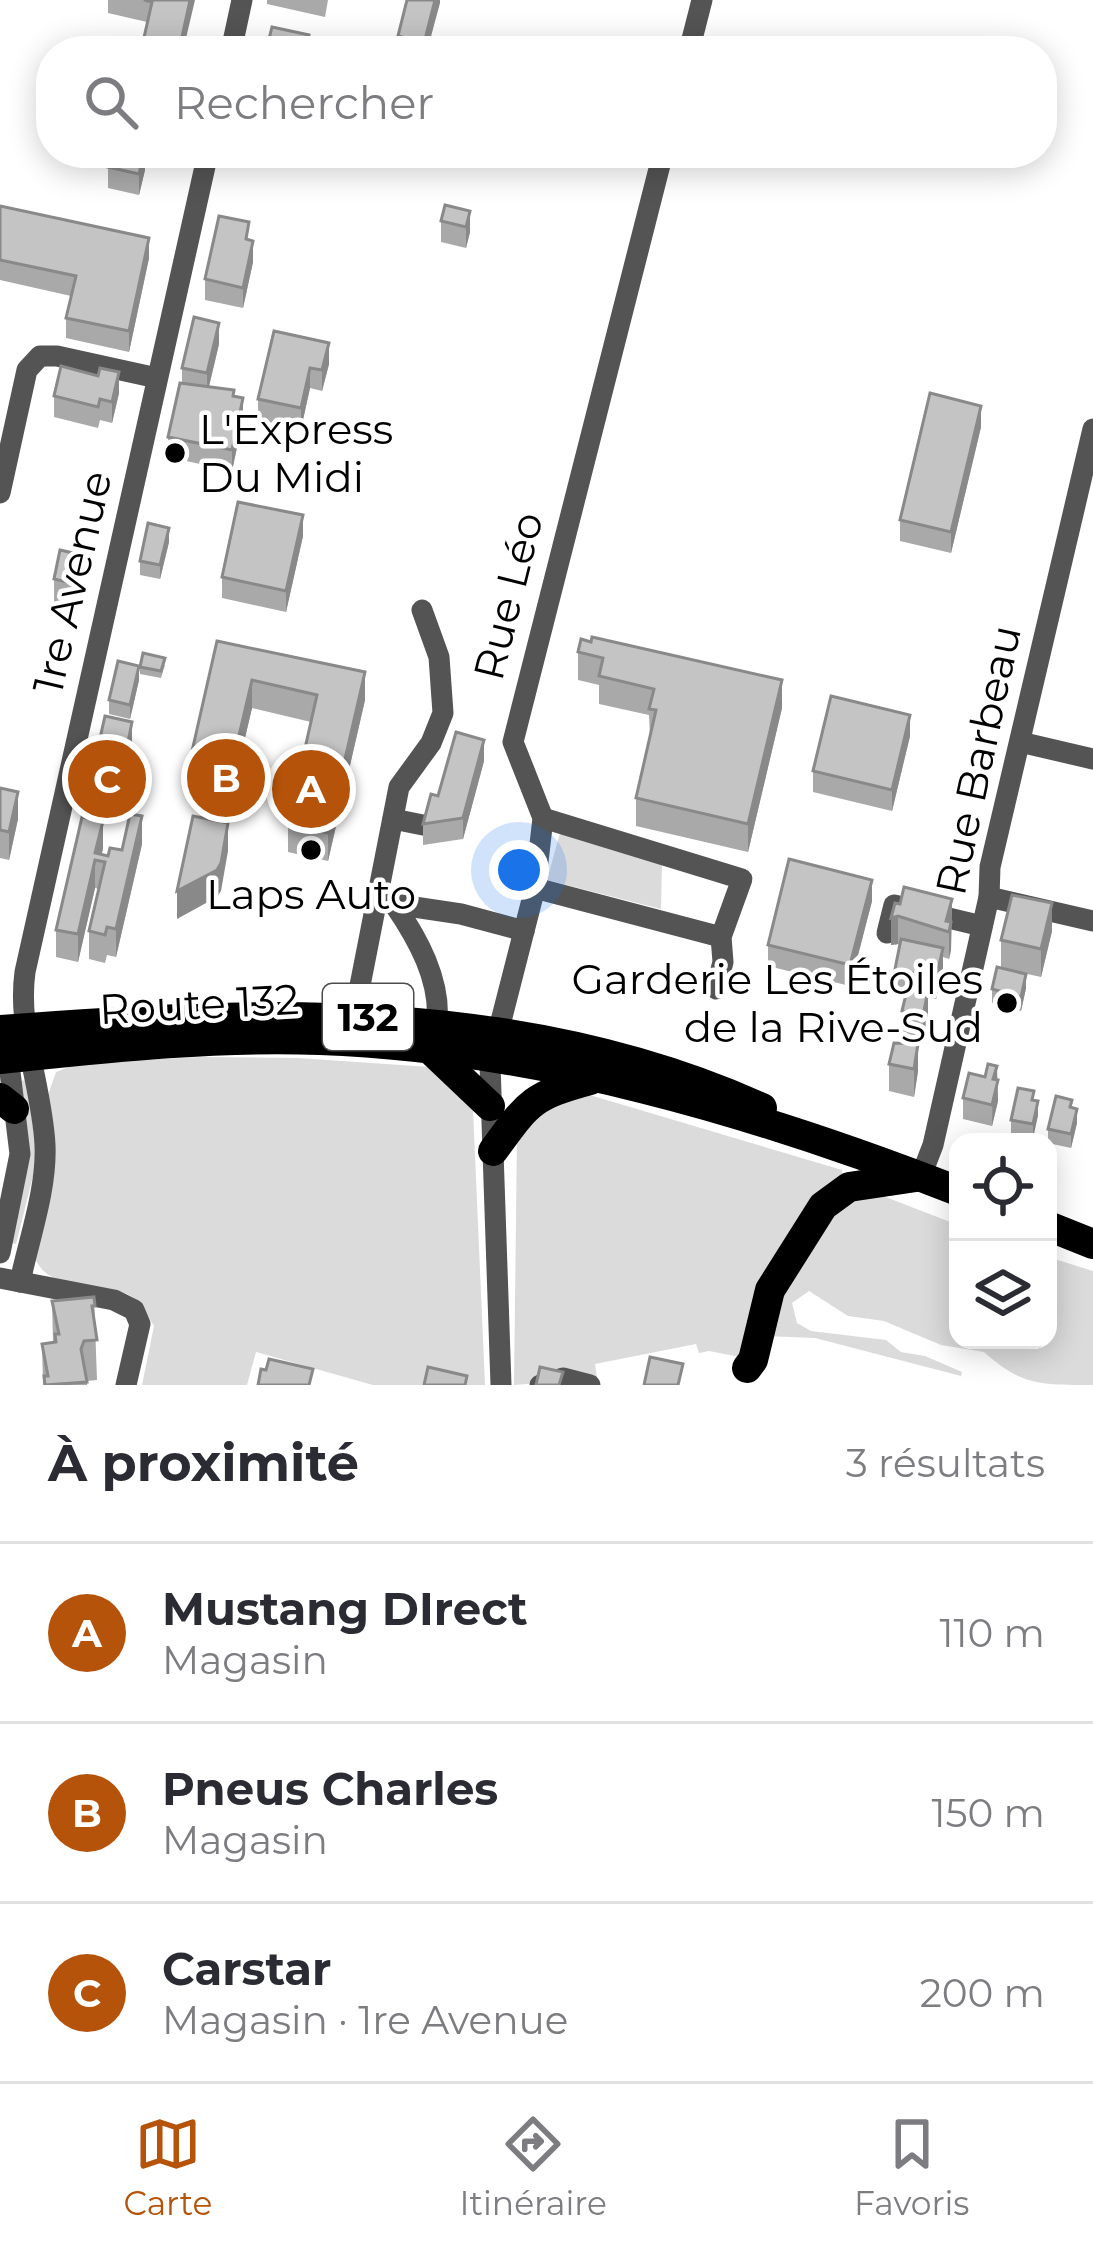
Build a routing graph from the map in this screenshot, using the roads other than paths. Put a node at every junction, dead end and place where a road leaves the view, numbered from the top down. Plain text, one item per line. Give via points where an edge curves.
1 (242, 0) edge
2 (702, 0) edge
3 (234, 36) edge
4 (693, 36) edge
5 (205, 168) edge
6 (659, 168) edge
7 (157, 378) junction
8 (147, 422) junction
9 (172, 426) edge
10 (1093, 429) edge
11 (0, 493) edge
12 (422, 610) dead end
13 (1020, 742) junction
14 (1093, 759) edge
15 (543, 818) junction
16 (393, 819) junction
17 (428, 826) edge
18 (535, 888) junction
19 (989, 897) junction
20 (386, 902) junction
21 (1093, 921) edge
22 (982, 926) junction
23 (524, 931) junction
24 (887, 933) edge
25 (721, 937) junction
26 (716, 989) dead end
27 (354, 1016) junction
28 (434, 1036) junction
29 (494, 1045) junction
30 (13, 1046) edge
31 (596, 1078) junction
32 (7, 1103) edge
33 (490, 1106) junction
34 (493, 1150) junction
35 (860, 1152) junction
36 (921, 1176) junction
37 (949, 1187) edge
38 (1057, 1230) edge
39 (1093, 1244) edge
40 (0, 1253) edge
41 (10, 1280) edge
42 (745, 1377) edge
43 (126, 1385) edge
44 (501, 1385) edge
45 (540, 1385) edge
46 (590, 1385) edge

1 - 3 street
2 - 4 street
5 - 7 street, 1re Avenue
6 - 15 street, Rue Léo via 513,742
7 - 8 street, 1re Avenue
7 - 11 street via 40,356 24,378
8 - 9 street
8 - 30 street, 1re Avenue
10 - 13 street, Rue Barbeau
12 - 16 street via 439,657 443,713 405,775
13 - 14 street
13 - 19 street, Rue Barbeau
15 - 18 street, Rue Léo
15 - 25 street via 742,879
16 - 17 street
16 - 20 street
18 - 23 street, Rue Léo
18 - 25 street
19 - 21 street
19 - 22 street, Rue Barbeau
20 - 23 street
20 - 27 street
20 - 28 street via 412,931 431,972
22 - 24 street via 894,905
22 - 36 street, Rue Barbeau
23 - 29 street, Rue Léo
25 - 26 street
27 - 28 highway, Route 132 / 132
27 - 30 highway, Route 132 / 132 via 134,1021
28 - 29 highway, Route 132 / 132
28 - 30 highway, Route 132 / 132
28 - 33 highway
29 - 31 highway, Route 132 / 132
29 - 33 street, Rue Léo
29 - 35 highway, Route 132 / 132 via 669,1070
30 - 32 street
30 - 41 street via 45,1155
31 - 34 highway via 533,1100
31 - 35 highway, Route 132 / 132
32 - 40 street via 20,1154
33 - 34 street, Rue Léo
34 - 44 street, Rue Léo
35 - 36 highway, Route 132 / 132
36 - 37 highway, Route 132 / 132
36 - 42 highway via 858,1185 823,1206 770,1289
38 - 39 highway
41 - 43 street via 134,1310 140,1324
45 - 46 street via 563,1378

